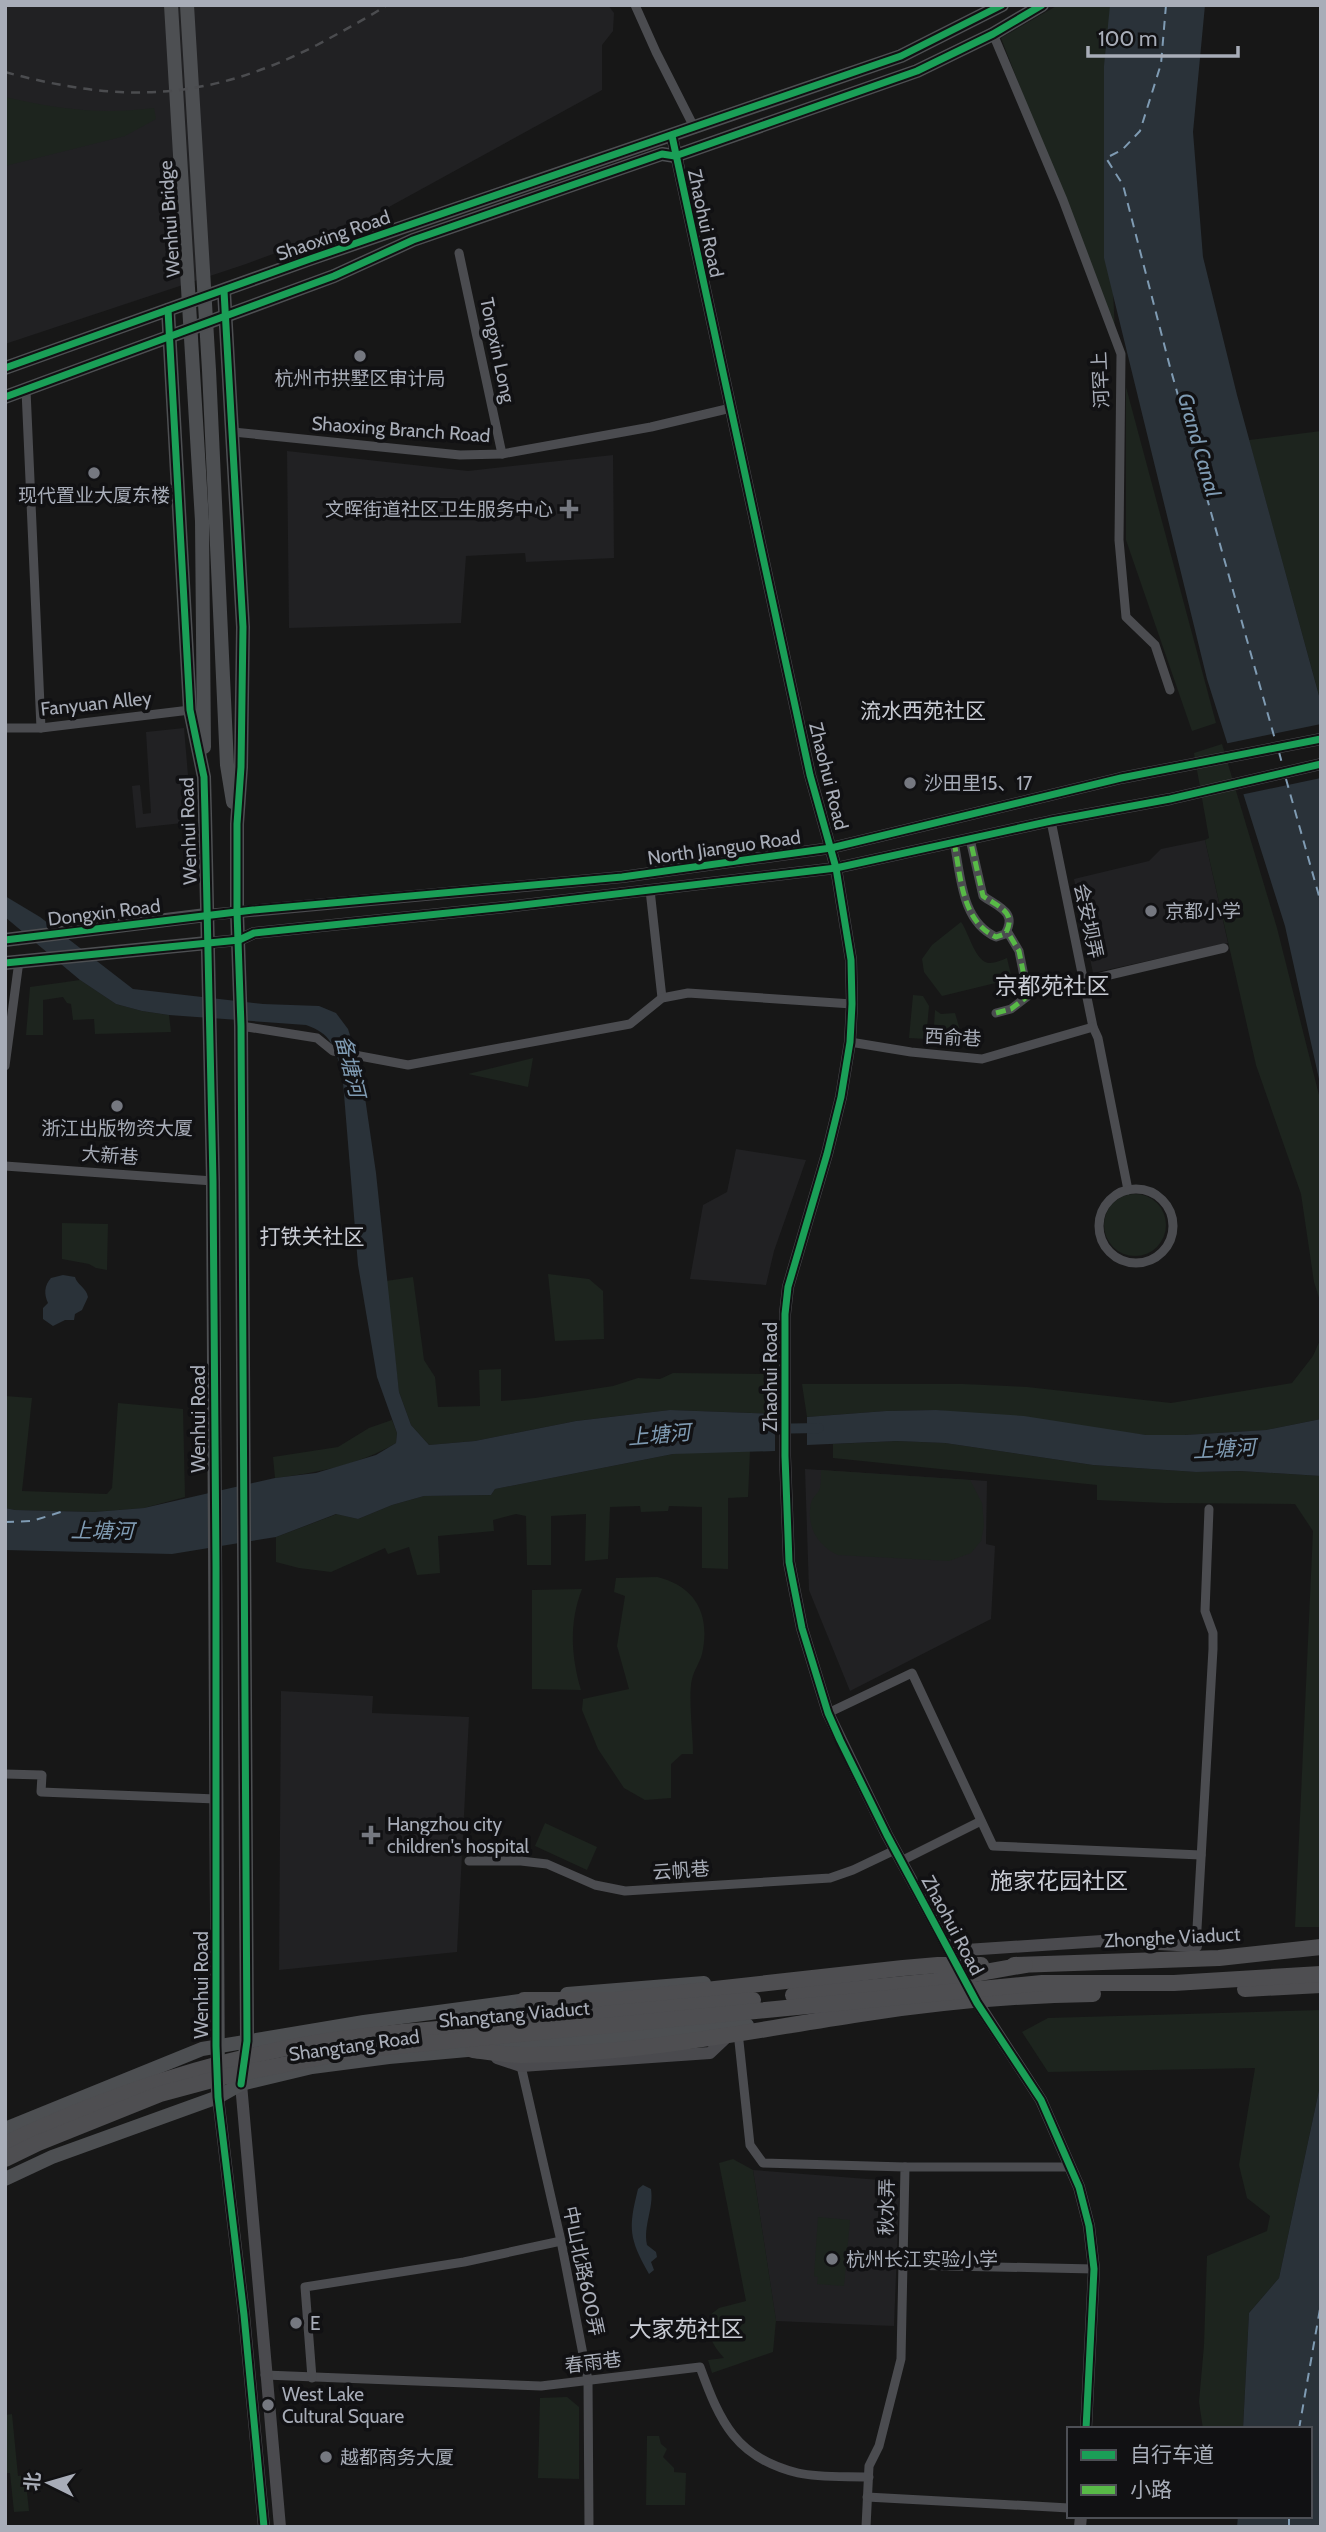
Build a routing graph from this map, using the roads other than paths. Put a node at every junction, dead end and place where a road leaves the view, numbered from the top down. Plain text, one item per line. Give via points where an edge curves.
1 (171, 5) edge
2 (187, 5) edge
3 (635, 5) edge
4 (1042, 5) edge
5 (996, 7) edge
6 (993, 34) junction
7 (695, 128) junction
8 (672, 136) junction
9 (676, 156) junction
10 (460, 253) dead end
11 (224, 291) junction
12 (168, 310) junction
13 (225, 318) junction
14 (171, 337) junction
15 (5, 368) edge
16 (26, 390) junction
17 (5, 397) edge
18 (731, 408) junction
19 (233, 432) junction
20 (502, 454) junction
21 (1170, 690) dead end
22 (190, 710) junction
23 (5, 728) edge
24 (41, 728) junction
25 (1321, 739) edge
26 (1321, 764) edge
27 (204, 777) junction
28 (1051, 821) junction
29 (237, 824) junction
30 (970, 839) junction
31 (954, 842) junction
32 (831, 848) junction
33 (836, 868) junction
34 (650, 890) junction
35 (237, 912) junction
36 (206, 915) junction
37 (1007, 931) junction
38 (5, 940) edge
39 (239, 940) junction
40 (206, 943) junction
41 (1224, 948) dead end
42 (12, 962) edge
43 (1084, 981) junction
44 (662, 998) junction
45 (852, 1003) junction
46 (996, 1013) dead end
47 (241, 1026) junction
48 (1093, 1027) junction
49 (850, 1042) junction
50 (5, 1066) edge
51 (5, 1166) edge
52 (213, 1181) junction
53 (1128, 1190) junction
54 (1209, 1509) dead end
55 (828, 1713) junction
56 (5, 1774) edge
57 (216, 1799) junction
58 (981, 1821) junction
59 (1201, 1854) junction
60 (898, 1855) junction
61 (470, 1861) dead end
62 (1196, 1946) joint
63 (1321, 1947) edge
64 (951, 1951) junction
65 (1025, 1965) junction
66 (961, 1970) junction
67 (1321, 1973) edge
68 (1042, 1983) junction
69 (1321, 1985) edge
70 (1081, 1994) junction
71 (524, 2000) junction
72 (977, 2003) junction
73 (738, 2026) junction
74 (247, 2041) junction
75 (216, 2046) junction
76 (474, 2050) junction
77 (520, 2061) junction
78 (241, 2084) junction
79 (218, 2097) junction
80 (5, 2129) edge
81 (5, 2144) edge
82 (5, 2159) edge
83 (905, 2166) junction
84 (1069, 2167) junction
85 (5, 2179) edge
86 (561, 2241) junction
87 (903, 2265) junction
88 (1094, 2269) junction
89 (265, 2375) junction
90 (312, 2378) junction
91 (588, 2379) junction
92 (1086, 2427) edge
93 (869, 2477) junction
94 (867, 2497) junction
95 (1067, 2508) edge
96 (264, 2527) edge
97 (280, 2527) edge
98 (589, 2527) edge
99 (866, 2527) edge

1 - 27 main road, Wenhui Bridge via 204,599
2 - 29 main road, Wenhui Bridge via 227,765
3 - 7 street
4 - 6 main road, Zhaohui Road
5 - 7 main road via 901,56
6 - 9 main road, Zhaohui Road via 917,71
6 - 21 street, 河罕上 via 1121,354 1119,541 1126,617 1155,645
7 - 8 main road
8 - 9 main road, Zhaohui Road
8 - 11 main road, Shaoxing Road
9 - 13 main road, Shaoxing Road via 662,154 413,240
9 - 18 main road, Zhaohui Road
10 - 20 street, Tongxin Long
11 - 12 main road, Shaoxing Road
11 - 13 main road
12 - 14 main road, Wenhui Road
12 - 15 main road, Shaoxing Road
13 - 14 main road, Shaoxing Road
13 - 19 main road
14 - 16 main road, Shaoxing Road
14 - 22 main road, Wenhui Road
16 - 17 main road, Shaoxing Road
16 - 24 street
18 - 20 street, Shaoxing Branch Road
18 - 32 main road, Zhaohui Road via 810,775
19 - 20 street, Shaoxing Branch Road via 460,455
19 - 29 main road via 243,626
22 - 24 street, Fanyuan Alley
22 - 27 main road, Wenhui Road
23 - 24 street, Fanyuan Alley
25 - 32 main road, North Jianguo Road via 1121,778
26 - 28 main road, North Jianguo Road
27 - 36 main road, Wenhui Road
28 - 30 main road, North Jianguo Road
28 - 43 street, 会安坝弄
29 - 35 main road
30 - 31 main road, North Jianguo Road
30 - 37 street via 983,896 1009,915
31 - 33 main road, North Jianguo Road
31 - 37 street via 967,906 976,924 996,937
32 - 33 main road, Zhaohui Road
32 - 35 main road, North Jianguo Road via 622,877
33 - 34 main road, North Jianguo Road
33 - 45 main road, Zhaohui Road via 851,960
34 - 39 main road, North Jianguo Road via 254,933
34 - 44 street
35 - 36 main road, North Jianguo Road
35 - 39 main road
36 - 38 main road, Dongxin Road
36 - 40 main road, Wenhui Road
37 - 46 street via 1019,951 1028,996 1011,1009
39 - 40 main road, North Jianguo Road
39 - 47 main road
40 - 42 main road, Dongxin Road
40 - 52 main road, Wenhui Road
41 - 43 street
42 - 50 street
43 - 48 street, 会安坝弄
44 - 45 street via 688,993
44 - 47 street via 630,1024 408,1065 333,1051 317,1038
45 - 49 main road, Zhaohui Road
47 - 74 main road
48 - 49 street, 西俞巷 via 982,1059
48 - 53 street, 会安坝弄
49 - 55 main road, Zhaohui Road via 828,1154 788,1287 785,1314 789,1562 802,1628
51 - 52 street, 大新巷
52 - 57 main road, Wenhui Road
53 - 53 street via 1104,1206 1098,1229 1107,1251 1117,1259 1140,1264 1163,1253 1170,1242 1172,1217 1158,1196 1147,1190
54 - 59 street via 1205,1611 1213,1649
55 - 58 street via 912,1673
55 - 60 main road, Zhaohui Road
56 - 57 street via 41,1775 41,1792
57 - 75 main road, Wenhui Road
58 - 59 street via 993,1846
58 - 60 street, 云帆巷
59 - 62 street
60 - 61 street, 云帆巷 via 831,1878 625,1891 595,1885 547,1864
60 - 64 main road, Zhaohui Road
62 - 64 main road via 1102,1941
63 - 65 highway, Zhonghe Viaduct via 1219,1958
64 - 66 main road, Zhaohui Road
65 - 71 highway via 938,1965 615,2000
65 - 81 highway, Shangtang Viaduct via 935,1980 319,2042 161,2080
66 - 71 main road, Shangtang Road via 662,1986
66 - 72 main road, Zhaohui Road
67 - 68 highway via 1174,1983
68 - 70 highway
68 - 82 highway, Shangtang Viaduct via 321,2056 160,2094
69 - 70 highway
70 - 77 highway via 896,2009 734,2036
71 - 74 main road, Shangtang Road
72 - 73 main road, Shangtang Road via 920,2001
72 - 84 main road, Zhaohui Road via 1041,2100
73 - 76 main road, Shangtang Road
73 - 77 main road via 710,2053
73 - 83 street, 秋水弄 via 750,2145 763,2163
74 - 75 main road, Shangtang Road
74 - 78 main road
75 - 79 main road, Wenhui Road
75 - 80 main road, Shangtang Road
76 - 77 highway
76 - 78 main road, Shangtang Road via 312,2067
77 - 86 street, 中山北路600弄
78 - 79 main road, Shangtang Road
78 - 89 main road
79 - 85 main road, Shangtang Road via 52,2157
79 - 96 main road, Wenhui Road
83 - 84 street
83 - 87 street, 秋水弄
84 - 88 main road, Zhaohui Road via 1089,2226
86 - 90 street via 464,2262 305,2287
86 - 91 street, 中山北路600弄
87 - 88 street
87 - 93 street, 秋水弄 via 901,2359
88 - 92 main road, Zhaohui Road
89 - 90 street, 春雨巷
89 - 97 main road
90 - 91 street, 春雨巷 via 541,2386
91 - 93 street, 春雨巷 via 700,2367 731,2434 759,2460 799,2473
91 - 98 street, 中山北路600弄
93 - 94 street, 秋水弄
94 - 95 street
94 - 99 street, 秋水弄

